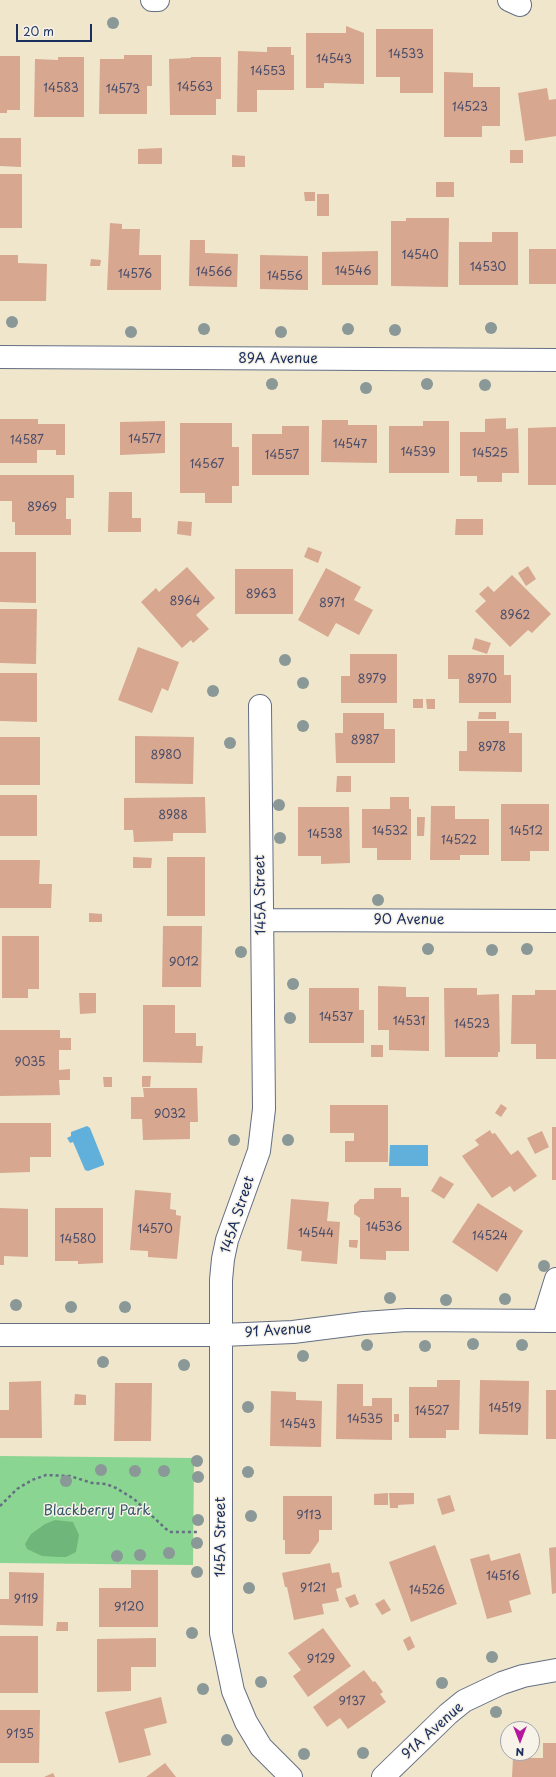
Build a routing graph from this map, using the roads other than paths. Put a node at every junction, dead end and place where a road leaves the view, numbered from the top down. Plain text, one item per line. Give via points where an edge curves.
1 (152, 0) edge
2 (158, 0) edge
3 (0, 357) edge
4 (556, 360) edge
5 (260, 706) dead end
6 (262, 920) junction
7 (556, 922) edge
8 (556, 1279) edge
9 (550, 1321) edge
10 (0, 1335) edge
11 (222, 1335) junction
12 (556, 1670) edge
13 (291, 1777) edge
14 (383, 1777) edge

1 - 2 street
3 - 4 street, 89A Avenue
5 - 6 street, 145A Street
6 - 7 street, 90 Avenue
6 - 11 street, 145A Street via 264,1109 259,1151 227,1240 223,1259
8 - 9 street
9 - 11 street, 91 Avenue via 407,1320 293,1332
10 - 11 street, 91 Avenue
11 - 13 street, 145A Street via 221,1633 233,1691 246,1722 261,1747
12 - 14 street, 91A Avenue via 502,1683 464,1701

